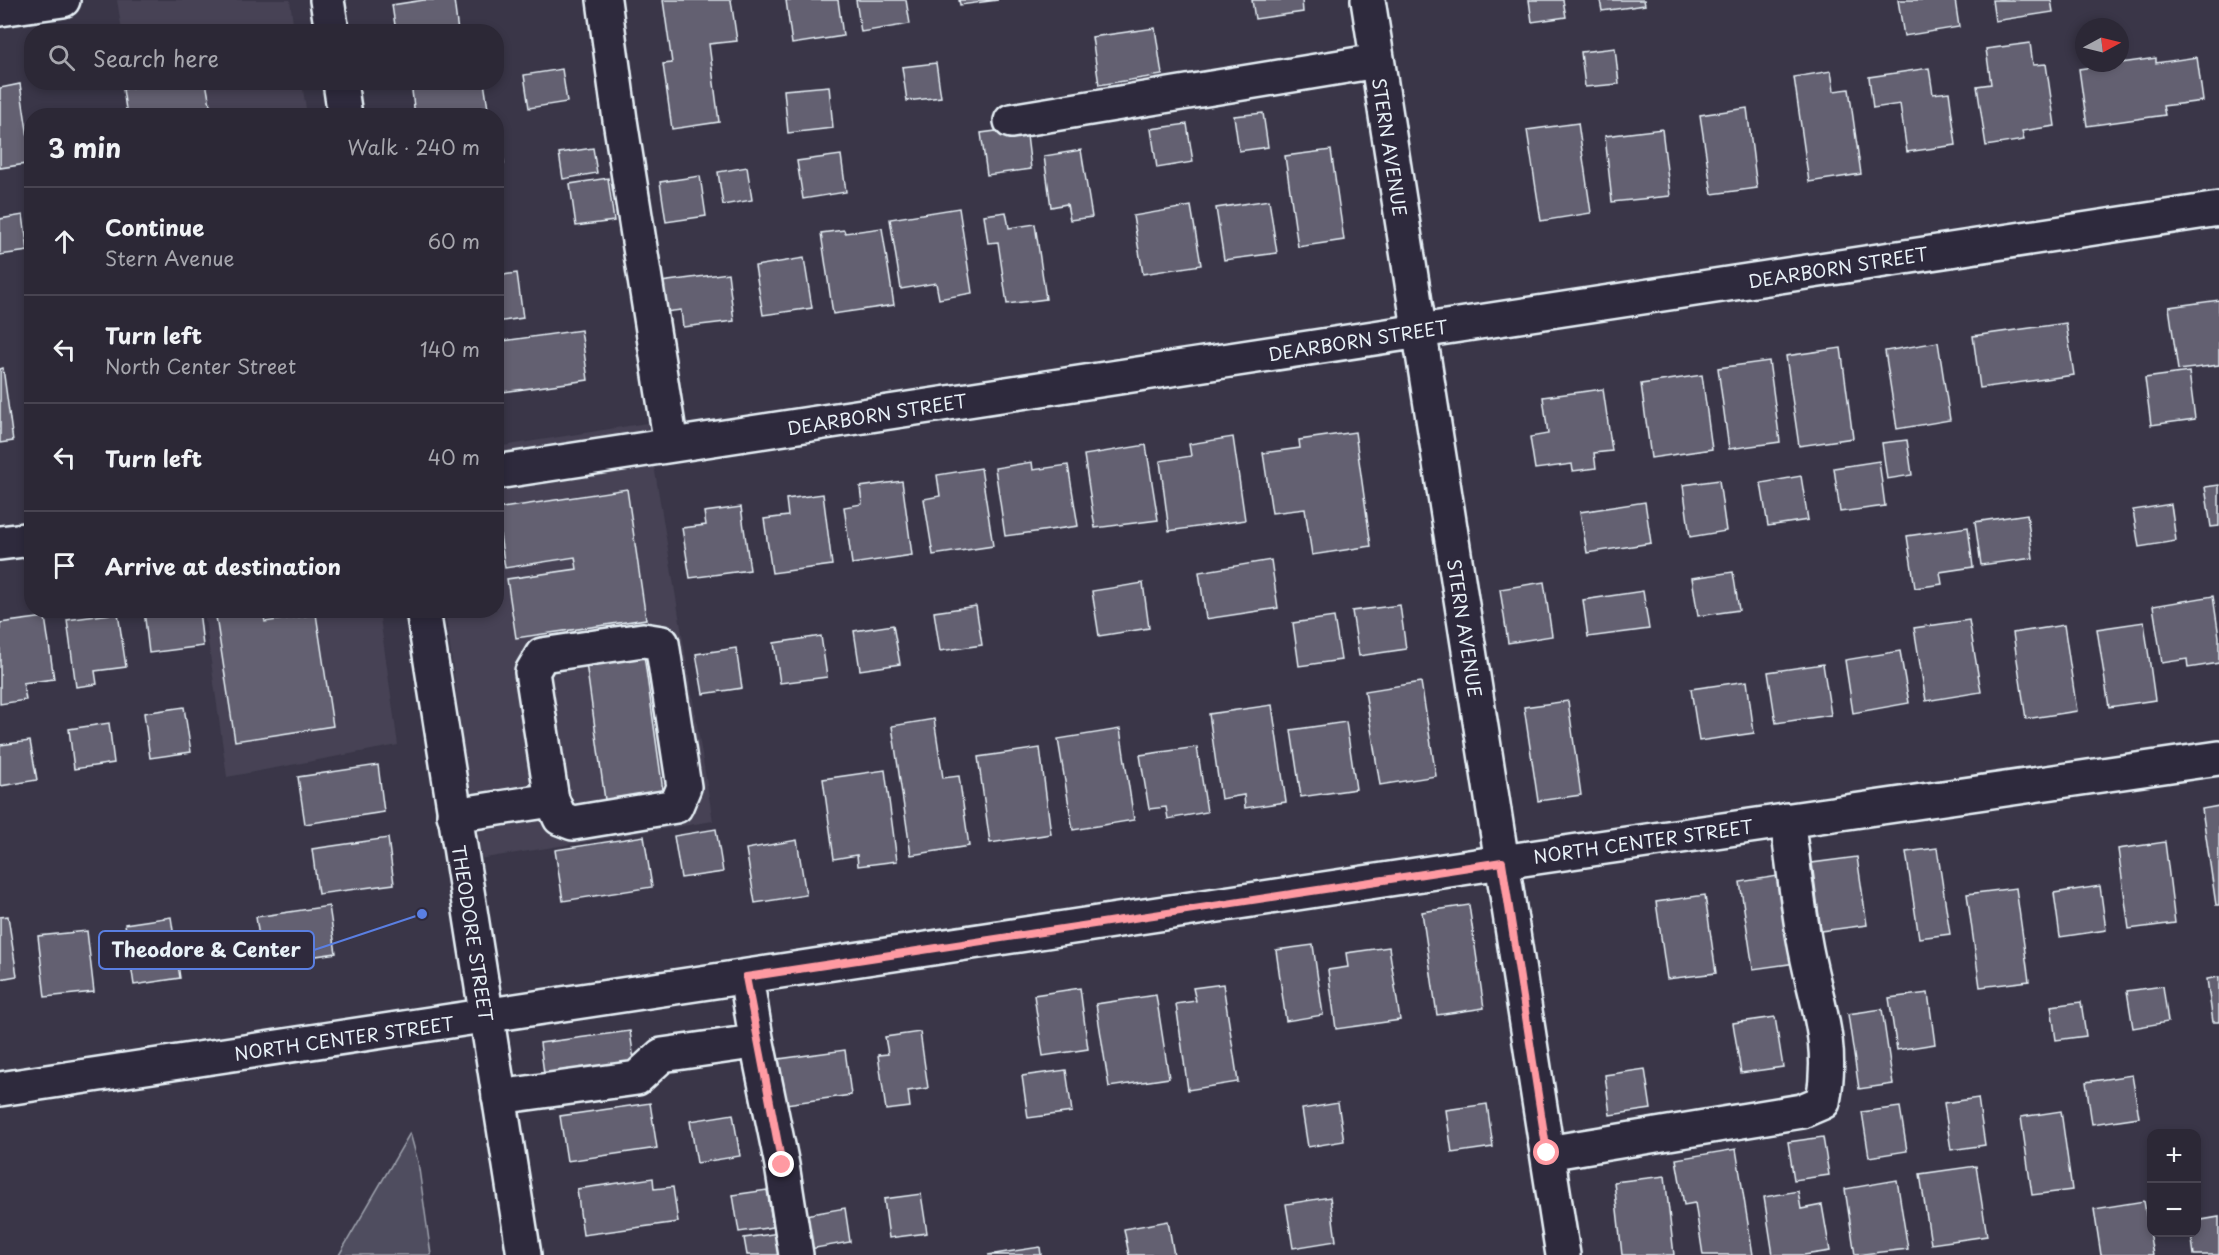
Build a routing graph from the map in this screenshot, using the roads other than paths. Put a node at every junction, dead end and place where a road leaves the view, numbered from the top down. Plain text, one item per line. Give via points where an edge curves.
1 (63, 0) edge
2 (327, 0) edge
3 (604, 0) edge
4 (1368, 0) edge
5 (0, 9) edge
6 (331, 24) edge
7 (1377, 61) junction
8 (341, 90) edge
9 (344, 108) edge
10 (1011, 121) dead end
11 (2219, 209) edge
12 (1419, 331) junction
13 (671, 445) junction
14 (504, 471) edge
15 (24, 540) edge
16 (0, 543) edge
17 (424, 618) edge
18 (2219, 758) edge
19 (552, 800) junction
20 (454, 814) junction
21 (1787, 820) junction
22 (1502, 862) junction
23 (746, 977) junction
24 (486, 1017) junction
25 (756, 1038) junction
26 (0, 1089) edge
27 (499, 1097) junction
28 (1547, 1153) junction
29 (524, 1255) edge
30 (796, 1255) edge
31 (1563, 1255) edge

1 - 5 street
2 - 6 street
3 - 13 street
4 - 7 street, STERN AVENUE
7 - 10 street
7 - 12 street, STERN AVENUE
8 - 9 street
11 - 12 street, DEARBORN STREET
12 - 13 street, DEARBORN STREET
12 - 22 street, STERN AVENUE
13 - 14 street, DEARBORN STREET
15 - 16 street
17 - 20 street, THEODORE STREET
18 - 21 street, NORTH CENTER STREET
19 - 19 street via 532,672 542,655 643,640 662,643 684,787 676,806 573,823 560,818
19 - 20 street
20 - 24 street, THEODORE STREET
21 - 22 street, NORTH CENTER STREET
21 - 28 street via 1804,940 1827,1043 1828,1075 1823,1102 1802,1111
22 - 23 street, NORTH CENTER STREET
22 - 28 street, STERN AVENUE
23 - 24 street, NORTH CENTER STREET
23 - 25 street
24 - 26 street, NORTH CENTER STREET
24 - 27 street, THEODORE STREET
25 - 27 street via 746,1043 663,1055 637,1078
25 - 30 street
27 - 29 street, THEODORE STREET
28 - 31 street, STERN AVENUE

